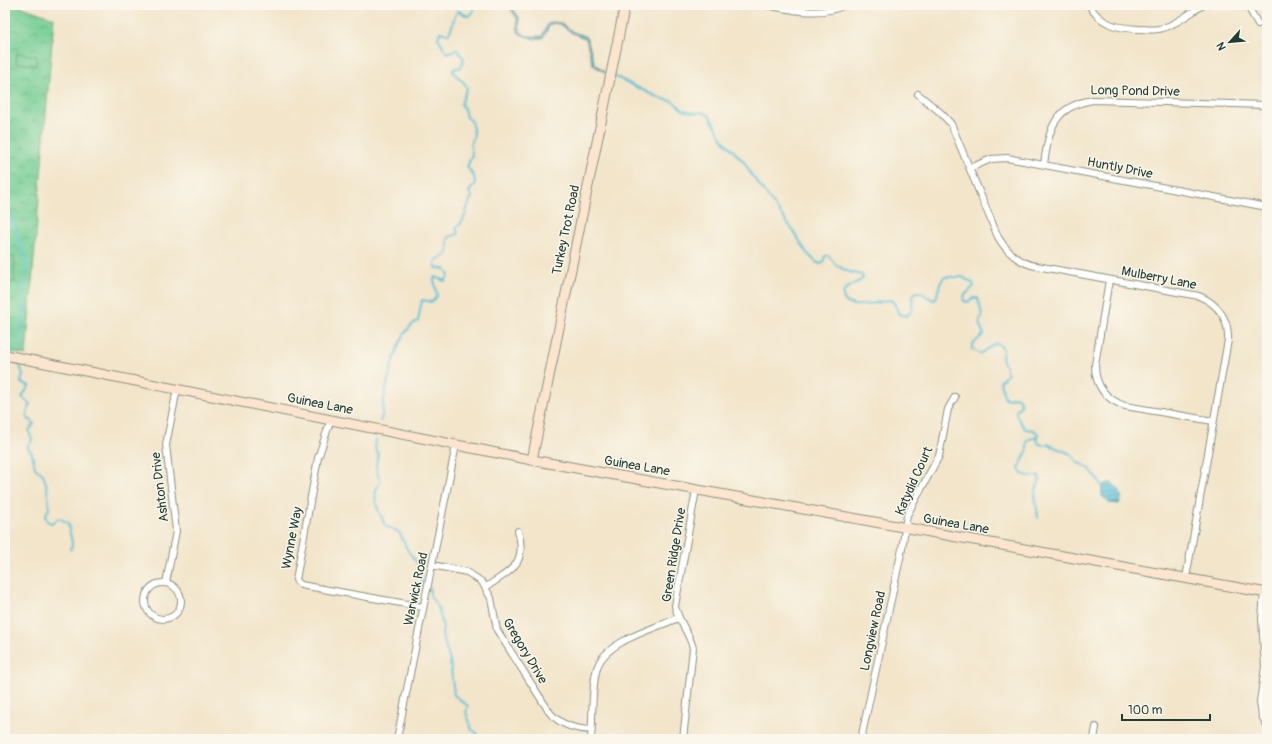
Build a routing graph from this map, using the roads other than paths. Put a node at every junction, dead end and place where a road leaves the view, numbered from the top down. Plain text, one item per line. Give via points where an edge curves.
1 (625, 5) edge
2 (766, 5) edge
3 (845, 5) edge
4 (1089, 5) edge
5 (1203, 5) edge
6 (1247, 5) edge
7 (1258, 24) dead end
8 (918, 94) dead end
9 (1267, 105) edge
10 (1044, 164) junction
11 (970, 168) junction
12 (1267, 207) edge
13 (1109, 280) junction
14 (5, 355) edge
15 (177, 389) junction
16 (955, 397) dead end
17 (331, 419) junction
18 (1213, 421) junction
19 (456, 444) junction
20 (532, 460) junction
21 (696, 490) junction
22 (906, 528) junction
23 (518, 531) dead end
24 (432, 565) junction
25 (1186, 578) junction
26 (166, 583) junction
27 (486, 587) junction
28 (1265, 592) edge
29 (423, 607) junction
30 (678, 618) junction
31 (5, 637) edge
32 (5, 652) edge
33 (1267, 725) edge
34 (1096, 727) dead end
35 (592, 730) junction
36 (397, 739) edge
37 (591, 739) edge
38 (683, 739) edge
39 (861, 739) edge
40 (1094, 739) edge

1 - 20 street, Turkey Trot Road
2 - 3 street via 812,12
4 - 5 street via 1098,18 1110,26 1154,30 1170,26
6 - 7 street
8 - 11 street, Mulberry Lane via 951,124
9 - 10 street, Long Pond Drive via 1093,100 1083,102 1068,108 1054,123 1048,138
10 - 11 street, Huntly Drive via 1000,158 984,161
10 - 12 street, Huntly Drive
11 - 13 street, Mulberry Lane via 998,237 1015,258 1031,265
13 - 18 street, Mulberry Lane via 1199,296 1213,304 1222,314 1228,340
13 - 18 street via 1095,365 1096,378 1103,392 1113,401 1125,406
14 - 15 street, Guinea Lane
15 - 17 street, Guinea Lane
15 - 26 street, Ashton Drive via 166,445 176,531
16 - 22 street, Katydid Court via 948,409 939,456 910,509
17 - 19 street, Guinea Lane
17 - 29 street, Wynne Way via 318,458 296,580 301,585
18 - 25 street, Mulberry Lane
19 - 20 street, Guinea Lane
19 - 24 street, Warwick Road
20 - 21 street, Guinea Lane
21 - 22 street, Guinea Lane
21 - 30 street, Green Ridge Drive via 676,592 675,606
22 - 25 street, Guinea Lane
22 - 39 street, Longview Road
23 - 27 street via 522,544 519,561
24 - 27 street via 467,572
24 - 29 street, Warwick Road
25 - 28 street, Guinea Lane
26 - 26 street via 153,586 145,597 148,612 158,618 169,618 180,606 179,593
27 - 35 street, Gregory Drive via 491,598 497,630 550,713 567,726
28 - 33 street via 1262,619 1265,667 1260,702 1262,716
29 - 36 street, Warwick Road
30 - 35 street via 617,645 603,656 595,675
30 - 38 street, Green Ridge Drive via 691,640 694,656
31 - 32 street
34 - 40 street
35 - 37 street

